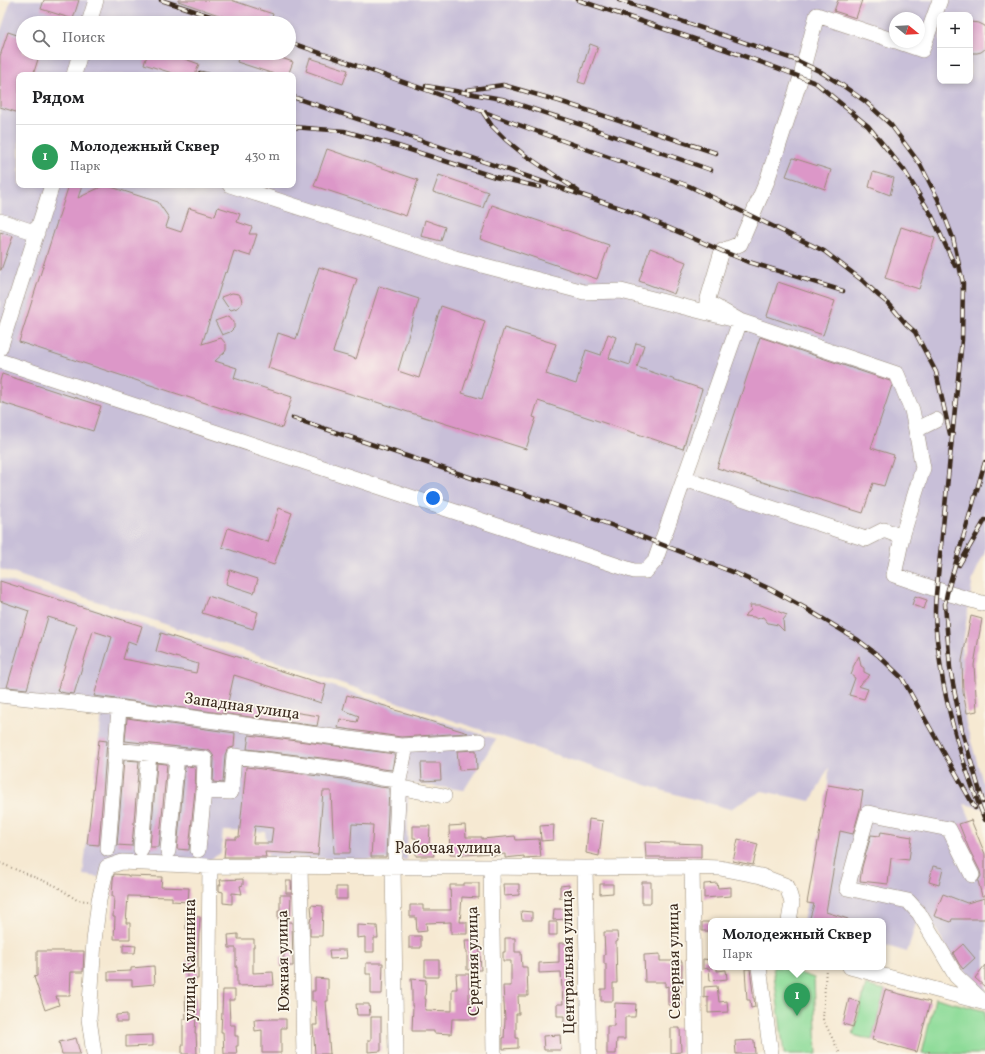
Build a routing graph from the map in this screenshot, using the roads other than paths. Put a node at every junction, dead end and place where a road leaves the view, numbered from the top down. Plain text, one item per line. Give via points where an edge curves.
1 (96, 0) edge
2 (940, 0) edge
3 (91, 16) edge
4 (889, 39) edge
5 (925, 42) edge
6 (78, 60) edge
7 (75, 72) edge
8 (51, 188) edge
9 (239, 188) edge
10 (0, 221) edge
11 (37, 233) junction
12 (5, 316) edge
13 (740, 321) junction
14 (0, 348) edge
15 (0, 361) edge
16 (936, 420) dead end
17 (916, 430) junction
18 (684, 479) junction
19 (902, 537) junction
20 (980, 602) edge
21 (0, 695) edge
22 (119, 708) junction
23 (479, 741) dead end
24 (406, 746) junction
25 (115, 750) junction
26 (149, 753) junction
27 (176, 756) junction
28 (398, 784) junction
29 (204, 791) junction
30 (444, 796) dead end
31 (108, 849) dead end
32 (141, 849) dead end
33 (198, 850) dead end
34 (168, 851) dead end
35 (394, 861) junction
36 (210, 866) junction
37 (300, 866) junction
38 (490, 867) junction
39 (692, 867) junction
40 (585, 868) junction
41 (972, 875) dead end
42 (790, 918) edge
43 (759, 970) edge
44 (861, 970) edge
45 (985, 1003) edge
46 (94, 1054) edge
47 (208, 1054) edge
48 (304, 1054) edge
49 (396, 1054) edge
50 (494, 1054) edge
51 (589, 1054) edge
52 (695, 1054) edge
53 (771, 1054) edge

1 - 3 street
2 - 5 street
4 - 13 street via 817,16 801,77 767,181 740,244 722,252 707,302
6 - 7 street
8 - 11 street
9 - 13 street via 455,258 584,292 621,291
10 - 11 street
11 - 12 street
12 - 14 street
13 - 17 street via 897,374 912,410
13 - 18 street
15 - 18 street via 634,571 646,570 655,561
16 - 17 street
17 - 19 street via 923,468
18 - 19 street via 866,539 884,530
19 - 20 street via 894,575
21 - 22 street, Западная улица
22 - 24 street, Западная улица
22 - 25 street
23 - 24 street, Западная улица
24 - 28 street
25 - 26 street
25 - 31 street
26 - 27 street
26 - 32 street
27 - 29 street via 205,759
27 - 34 street
28 - 29 street via 345,770 234,756 231,792
28 - 30 street
28 - 35 street
29 - 33 street
35 - 37 street, Рабочая улица
35 - 38 street, Рабочая улица
35 - 49 street
36 - 37 street, Рабочая улица
36 - 46 street, Рабочая улица via 122,862 108,867 99,903 94,941 89,1019
36 - 47 street, улица Калинина
37 - 48 street, Южная улица
38 - 40 street, Рабочая улица
38 - 50 street, Средняя улица
39 - 40 street, Рабочая улица
39 - 42 street, Рабочая улица via 720,868 761,876 787,886 792,903
39 - 52 street, Северная улица
40 - 51 street, Центральная улица
41 - 45 street via 949,830 868,813 847,888 908,901 919,913 956,976
43 - 53 street
44 - 45 street

